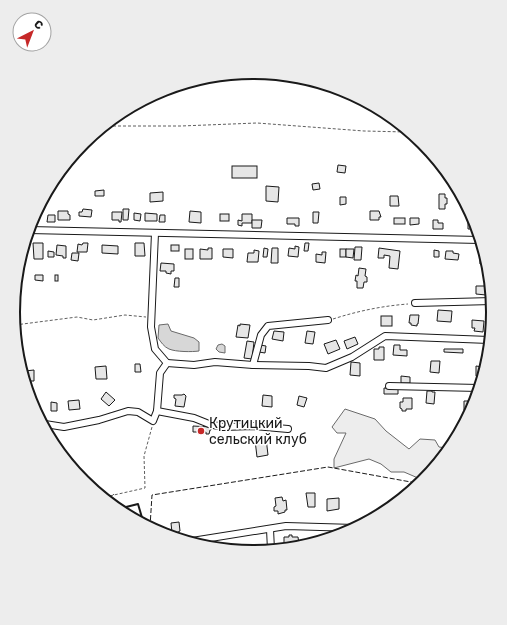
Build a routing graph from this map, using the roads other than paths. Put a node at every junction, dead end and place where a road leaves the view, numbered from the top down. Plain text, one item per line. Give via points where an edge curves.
1 (35, 230) edge
2 (155, 233) junction
3 (476, 240) edge
4 (487, 301) edge
5 (415, 303) road end
6 (328, 320) road end
7 (485, 340) edge
8 (167, 363) junction
9 (253, 365) junction
10 (389, 386) dead end
11 (475, 388) edge
12 (157, 412) junction
13 (49, 425) edge
14 (288, 429) dead end
15 (337, 528) joint
16 (343, 528) edge
17 (270, 529) junction
18 (200, 540) edge
19 (271, 546) edge

1 - 2 street
2 - 3 street
2 - 8 street via 152,327 155,349
4 - 5 street
6 - 9 street via 268,326 261,335
7 - 9 street via 385,336 352,357 326,368
8 - 9 street via 194,365 215,362
8 - 12 street via 160,373
10 - 11 street
12 - 13 street via 153,421 138,412 128,411 64,427
12 - 14 street via 194,418 223,427
15 - 16 street
15 - 17 street via 286,526
17 - 18 street
17 - 19 street

